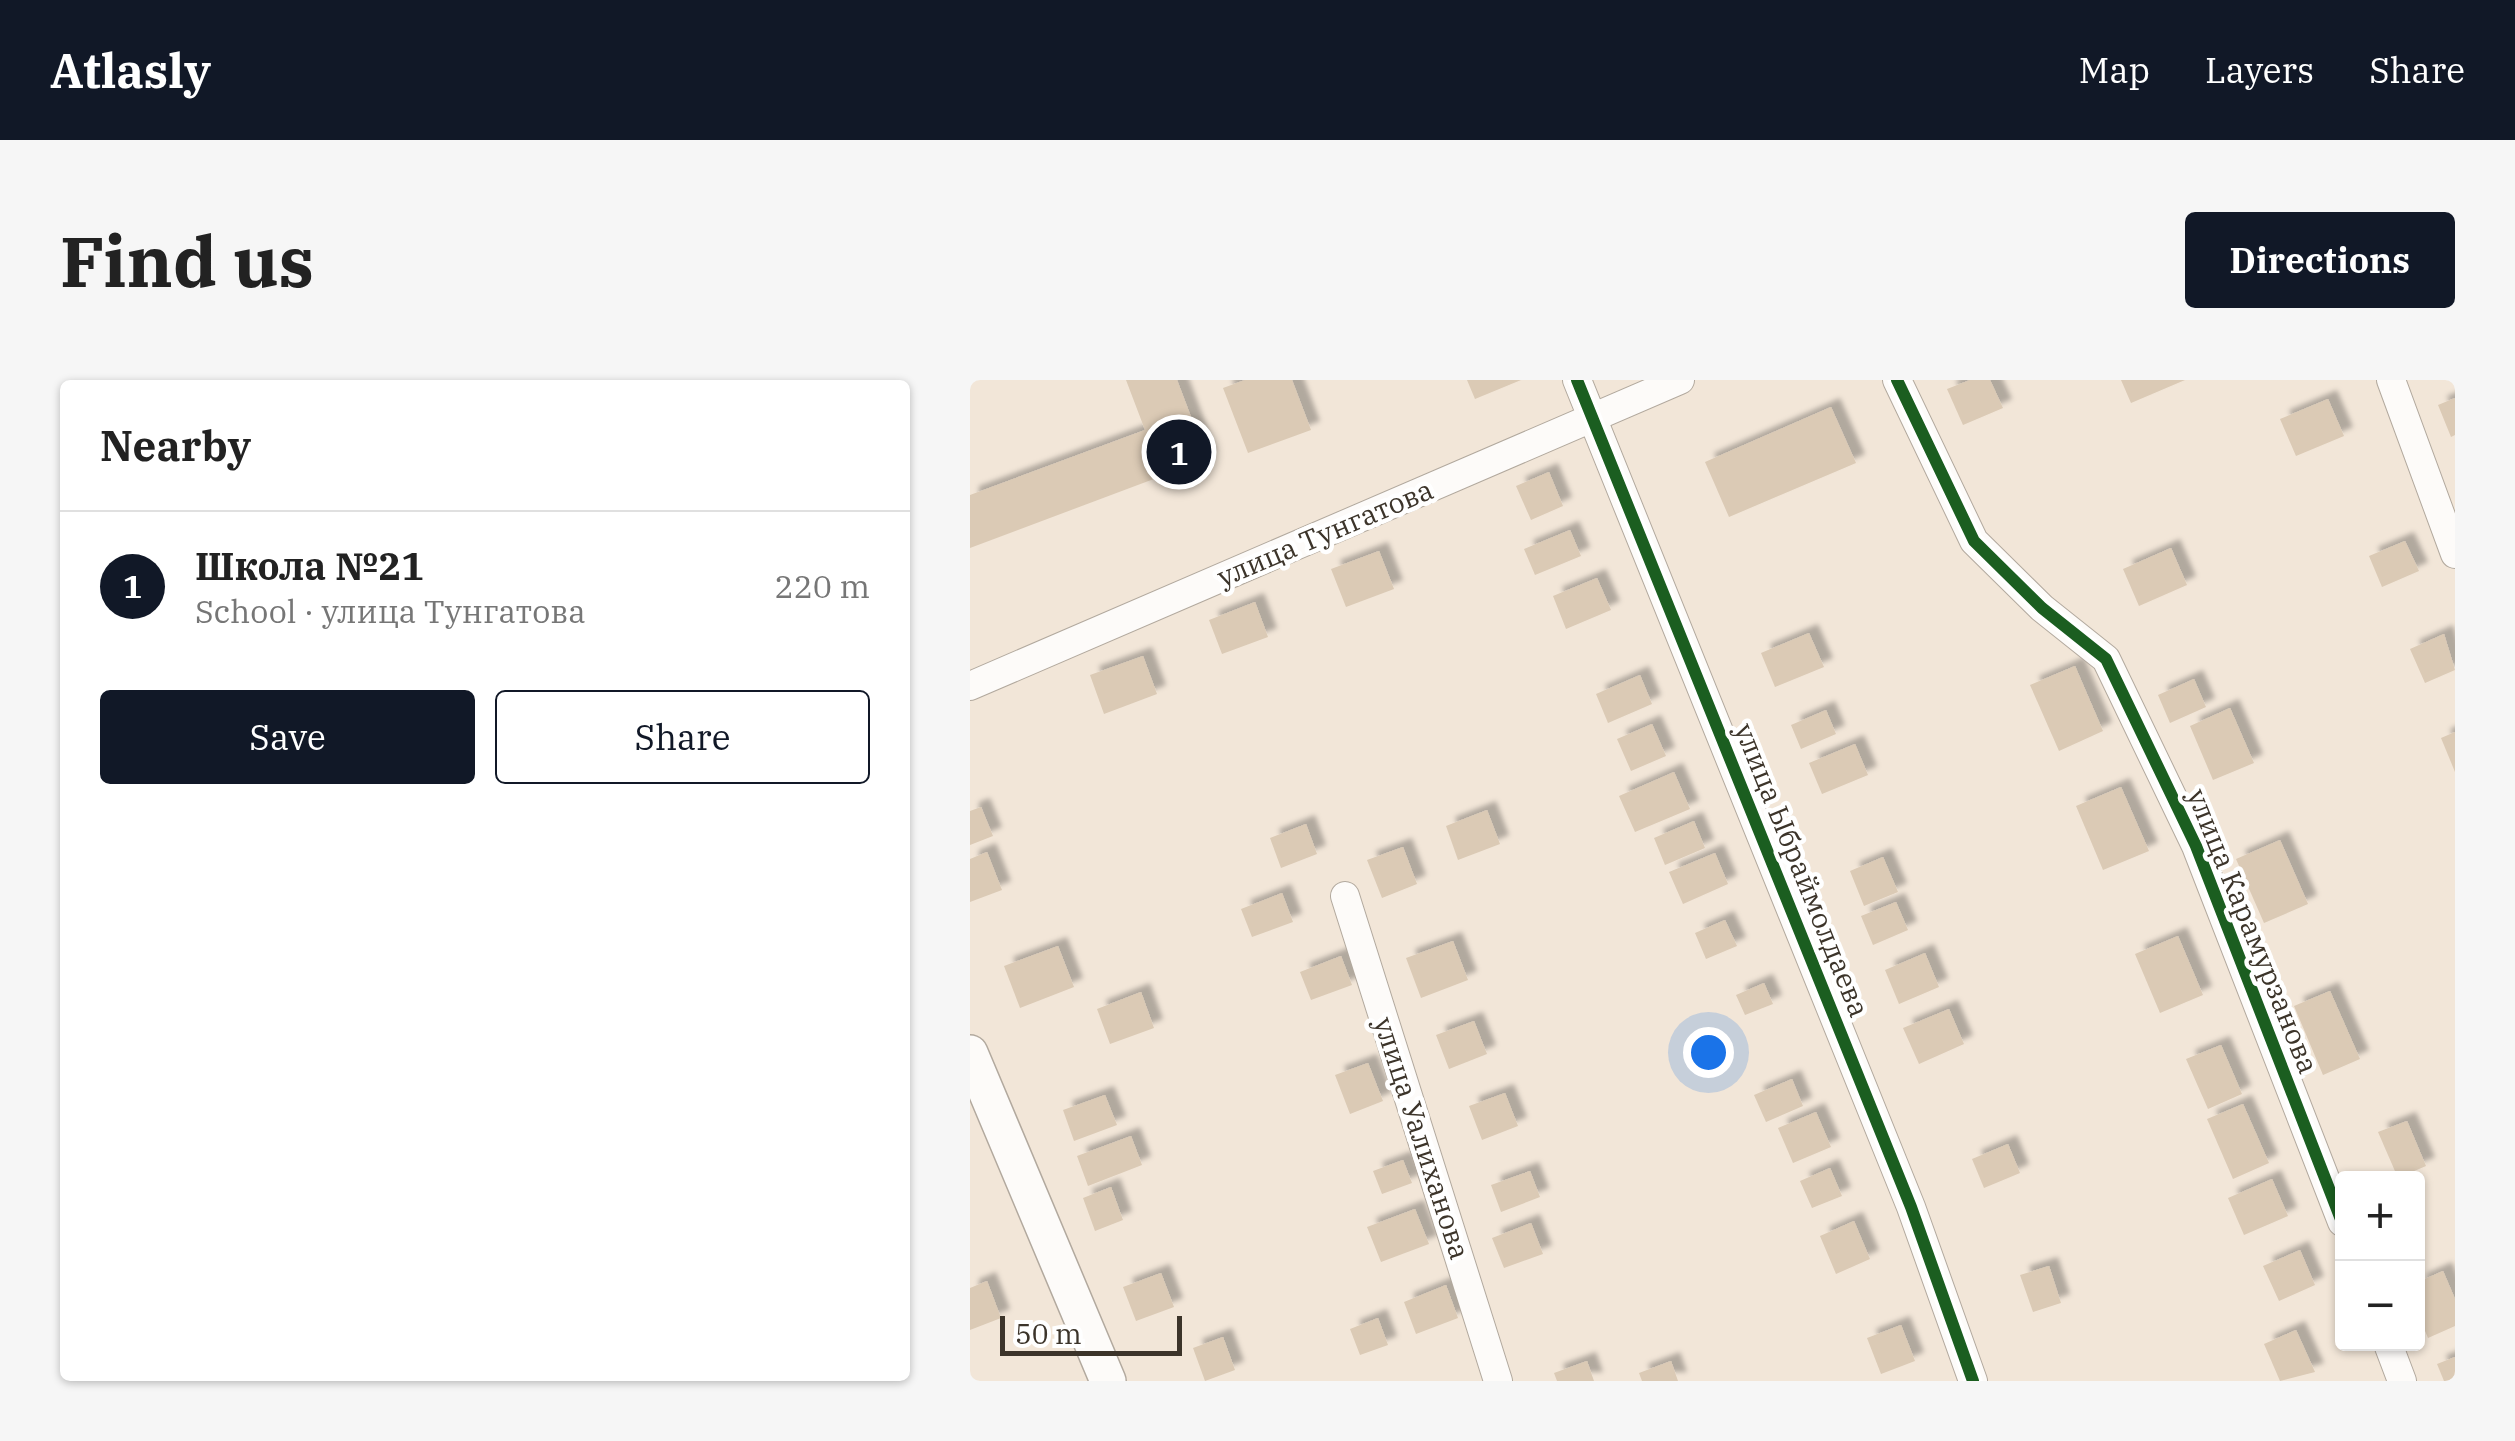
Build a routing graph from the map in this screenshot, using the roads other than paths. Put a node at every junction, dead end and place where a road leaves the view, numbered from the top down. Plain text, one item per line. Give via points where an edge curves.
1 (1577, 380) edge
2 (1680, 380) edge
3 (1896, 380) edge
4 (2390, 380) edge
5 (1592, 418) junction
6 (2455, 554) edge
7 (970, 686) edge
8 (1345, 896) dead end
9 (970, 1053) edge
10 (2335, 1204) edge
11 (2391, 1351) edge
12 (1108, 1381) edge
13 (1498, 1381) edge
14 (1972, 1381) edge
15 (2402, 1381) edge

1 - 5 street, улица Ыбраймолдаева
2 - 5 street, улица Тунгатова
3 - 10 street, улица Карамурзанова via 1974,541 2106,659 2196,846
4 - 6 street
5 - 7 street, улица Тунгатова
5 - 14 street, улица Ыбраймолдаева via 1911,1207
8 - 13 street, улица Уалиханова
9 - 12 street
11 - 15 street

